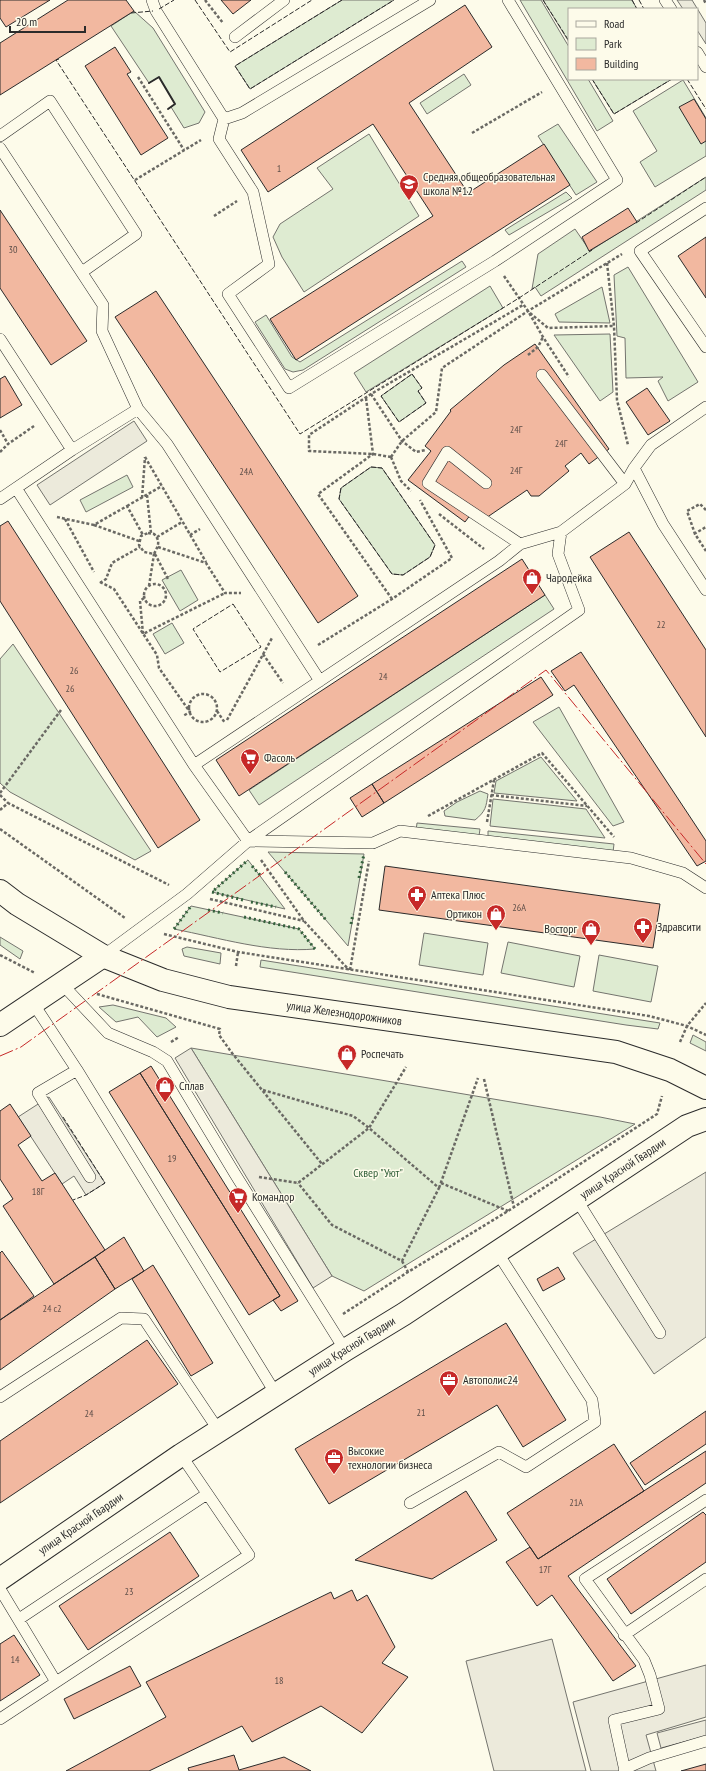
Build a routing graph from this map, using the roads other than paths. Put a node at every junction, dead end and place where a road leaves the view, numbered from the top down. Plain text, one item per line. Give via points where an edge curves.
1 (152, 0) edge
2 (284, 0) edge
3 (430, 0) edge
4 (508, 0) edge
5 (235, 37) road end
6 (698, 54) edge
7 (706, 67) edge
8 (224, 119) junction
9 (0, 136) edge
10 (0, 148) edge
11 (706, 208) edge
12 (82, 272) junction
13 (0, 339) edge
14 (706, 347) edge
15 (542, 374) dead end
16 (706, 407) edge
17 (138, 410) junction
18 (72, 450) junction
19 (634, 468) junction
20 (486, 483) dead end
21 (625, 484) junction
22 (16, 488) junction
23 (2, 494) edge
24 (561, 532) junction
25 (520, 544) junction
26 (706, 590) edge
27 (320, 681) junction
28 (194, 765) junction
29 (248, 841) junction
30 (706, 888) edge
31 (0, 891) edge
32 (103, 956) junction
33 (62, 984) junction
34 (33, 1003) junction
35 (0, 1025) edge
36 (77, 1070) junction
37 (706, 1088) edge
38 (706, 1119) edge
39 (90, 1176) dead end
40 (576, 1200) junction
41 (497, 1252) junction
42 (660, 1333) dead end
43 (345, 1350) junction
44 (276, 1394) junction
45 (0, 1397) edge
46 (219, 1431) junction
47 (181, 1455) junction
48 (207, 1494) junction
49 (706, 1500) edge
50 (410, 1502) dead end
51 (0, 1579) edge
52 (706, 1579) edge
53 (0, 1589) edge
54 (19, 1619) junction
55 (624, 1634) junction
56 (56, 1682) junction
57 (0, 1719) edge
58 (706, 1741) edge
59 (625, 1770) edge

1 - 8 lane via 156,11
2 - 5 lane
3 - 8 lane via 242,113
4 - 8 lane via 617,180 494,261 289,388 228,294 269,264 253,192 219,139
6 - 7 lane
9 - 12 lane via 50,101 136,234
10 - 12 lane
11 - 14 lane via 640,251
12 - 17 lane via 103,305 102,331
13 - 18 lane
15 - 21 lane
16 - 19 lane via 651,445
17 - 18 lane
17 - 27 lane via 167,444
18 - 22 lane
19 - 21 lane
19 - 26 lane via 662,524
20 - 25 lane via 447,452 428,483
21 - 24 lane
22 - 23 lane
22 - 28 lane
24 - 25 lane
24 - 29 lane via 558,554 579,610
25 - 27 lane via 499,561
27 - 28 lane
28 - 29 lane
29 - 30 lane via 372,843 400,831 631,858 684,873
29 - 32 lane via 187,894
31 - 32 street, улица Железнодорожников
32 - 33 street
32 - 37 street, улица Железнодорожников via 163,980 229,997 616,1052 670,1070
33 - 34 street
33 - 43 lane via 108,1033 153,1052 167,1061
34 - 35 street
34 - 36 lane
36 - 39 lane via 38,1093
36 - 44 lane
38 - 40 street, улица Красной Гвардии via 687,1126
40 - 41 street, улица Красной Гвардии
40 - 42 lane
41 - 43 street, улица Красной Гвардии
41 - 50 lane via 592,1400 596,1422 526,1467 499,1452
43 - 44 street, улица Красной Гвардии
44 - 46 street, улица Красной Гвардии
45 - 46 lane via 121,1318 144,1319
46 - 47 street, улица Красной Гвардии
47 - 48 lane
47 - 51 street, улица Красной Гвардии
48 - 54 lane
48 - 56 lane via 249,1555
49 - 55 lane via 585,1579
52 - 55 lane
53 - 54 lane
54 - 56 lane
55 - 59 lane via 644,1660 659,1709 614,1720
56 - 57 lane
58 - 59 lane via 649,1758

